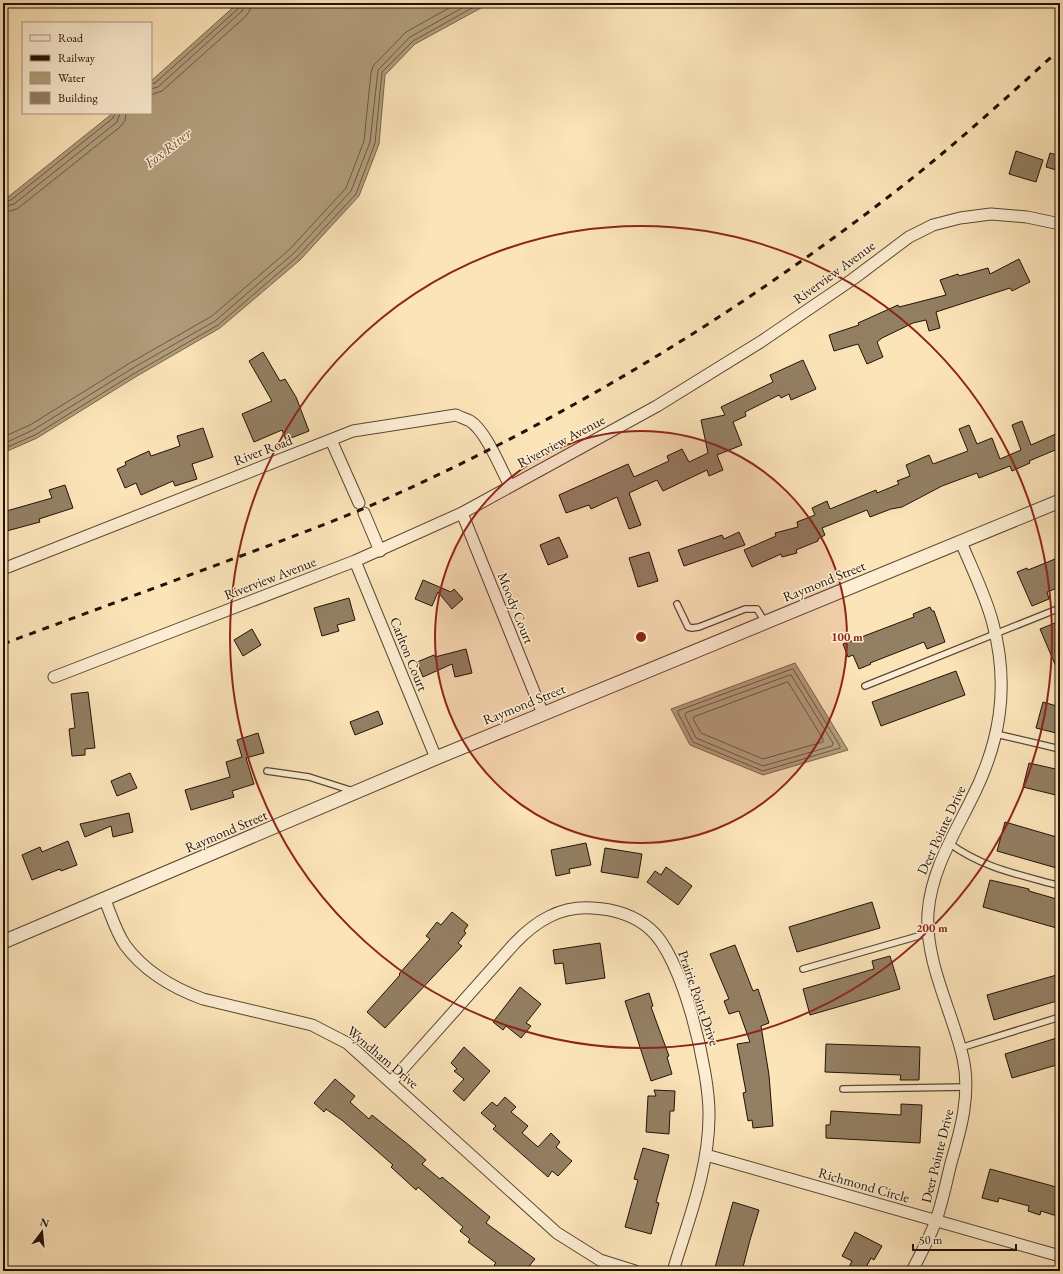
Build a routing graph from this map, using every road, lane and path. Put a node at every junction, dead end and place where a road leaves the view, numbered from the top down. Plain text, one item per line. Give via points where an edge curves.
1 (1060, 224) edge
2 (331, 440) junction
3 (510, 486) junction
4 (1060, 501) edge
5 (462, 513) junction
6 (961, 542) junction
7 (380, 551) junction
8 (355, 561) junction
9 (3, 569) edge
10 (677, 604) dead end
11 (1060, 608) edge
12 (766, 622) junction
13 (995, 634) junction
14 (54, 677) dead end
15 (865, 686) dead end
16 (543, 714) junction
17 (996, 734) junction
18 (1060, 749) edge
19 (436, 758) junction
20 (267, 771) dead end
21 (357, 792) junction
22 (949, 844) junction
23 (1060, 886) edge
24 (105, 900) junction
25 (929, 933) junction
26 (3, 942) edge
27 (803, 969) dead end
28 (1060, 1017) edge
29 (960, 1048) junction
30 (391, 1082) junction
31 (966, 1087) junction
32 (844, 1089) dead end
33 (706, 1155) junction
34 (936, 1221) junction
35 (1060, 1256) edge
36 (635, 1271) edge
37 (673, 1271) edge
38 (912, 1271) edge

1 - 3 street, Riverview Avenue via 1027,217 990,214 933,225 909,237 762,341 592,443
2 - 3 street, River Road via 353,431 456,415 477,428 491,448
2 - 7 street
2 - 9 street, River Road
3 - 5 street, Riverview Avenue
4 - 6 street, Raymond Street
5 - 7 street, Riverview Avenue
5 - 16 street, Moody Court
6 - 12 street, Raymond Street
6 - 13 street, Deer Pointe Drive via 986,603
7 - 8 street, Riverview Avenue
8 - 14 street, Riverview Avenue
8 - 19 street, Carlton Court
10 - 12 lane via 688,627 692,628 746,609 757,609
11 - 13 lane
12 - 16 street, Raymond Street
13 - 15 lane
13 - 17 street, Deer Pointe Drive via 1002,682
16 - 19 street, Raymond Street
17 - 18 lane
17 - 22 street, Deer Pointe Drive via 984,774
19 - 21 street, Raymond Street
20 - 21 lane via 309,777
21 - 24 street, Raymond Street
22 - 23 lane via 981,863
22 - 25 street, Deer Pointe Drive via 931,888
24 - 26 street, Raymond Street
24 - 30 street, Wyndham Drive via 125,944 148,968 169,984 203,999 312,1025 347,1043
25 - 27 lane
25 - 29 street, Deer Pointe Drive via 933,959
28 - 29 lane
29 - 31 street, Deer Pointe Drive
30 - 33 street, Prairie Point Drive via 527,930 557,912 571,908 604,908 635,919 651,930 672,958 706,1068 710,1115
30 - 36 street, Wyndham Drive via 557,1233 600,1260
31 - 32 lane
31 - 34 street, Deer Pointe Drive via 961,1126
33 - 34 street, Richmond Circle
33 - 37 street, Prairie Point Drive
34 - 35 street, Richmond Circle
34 - 38 street, Deer Pointe Drive

